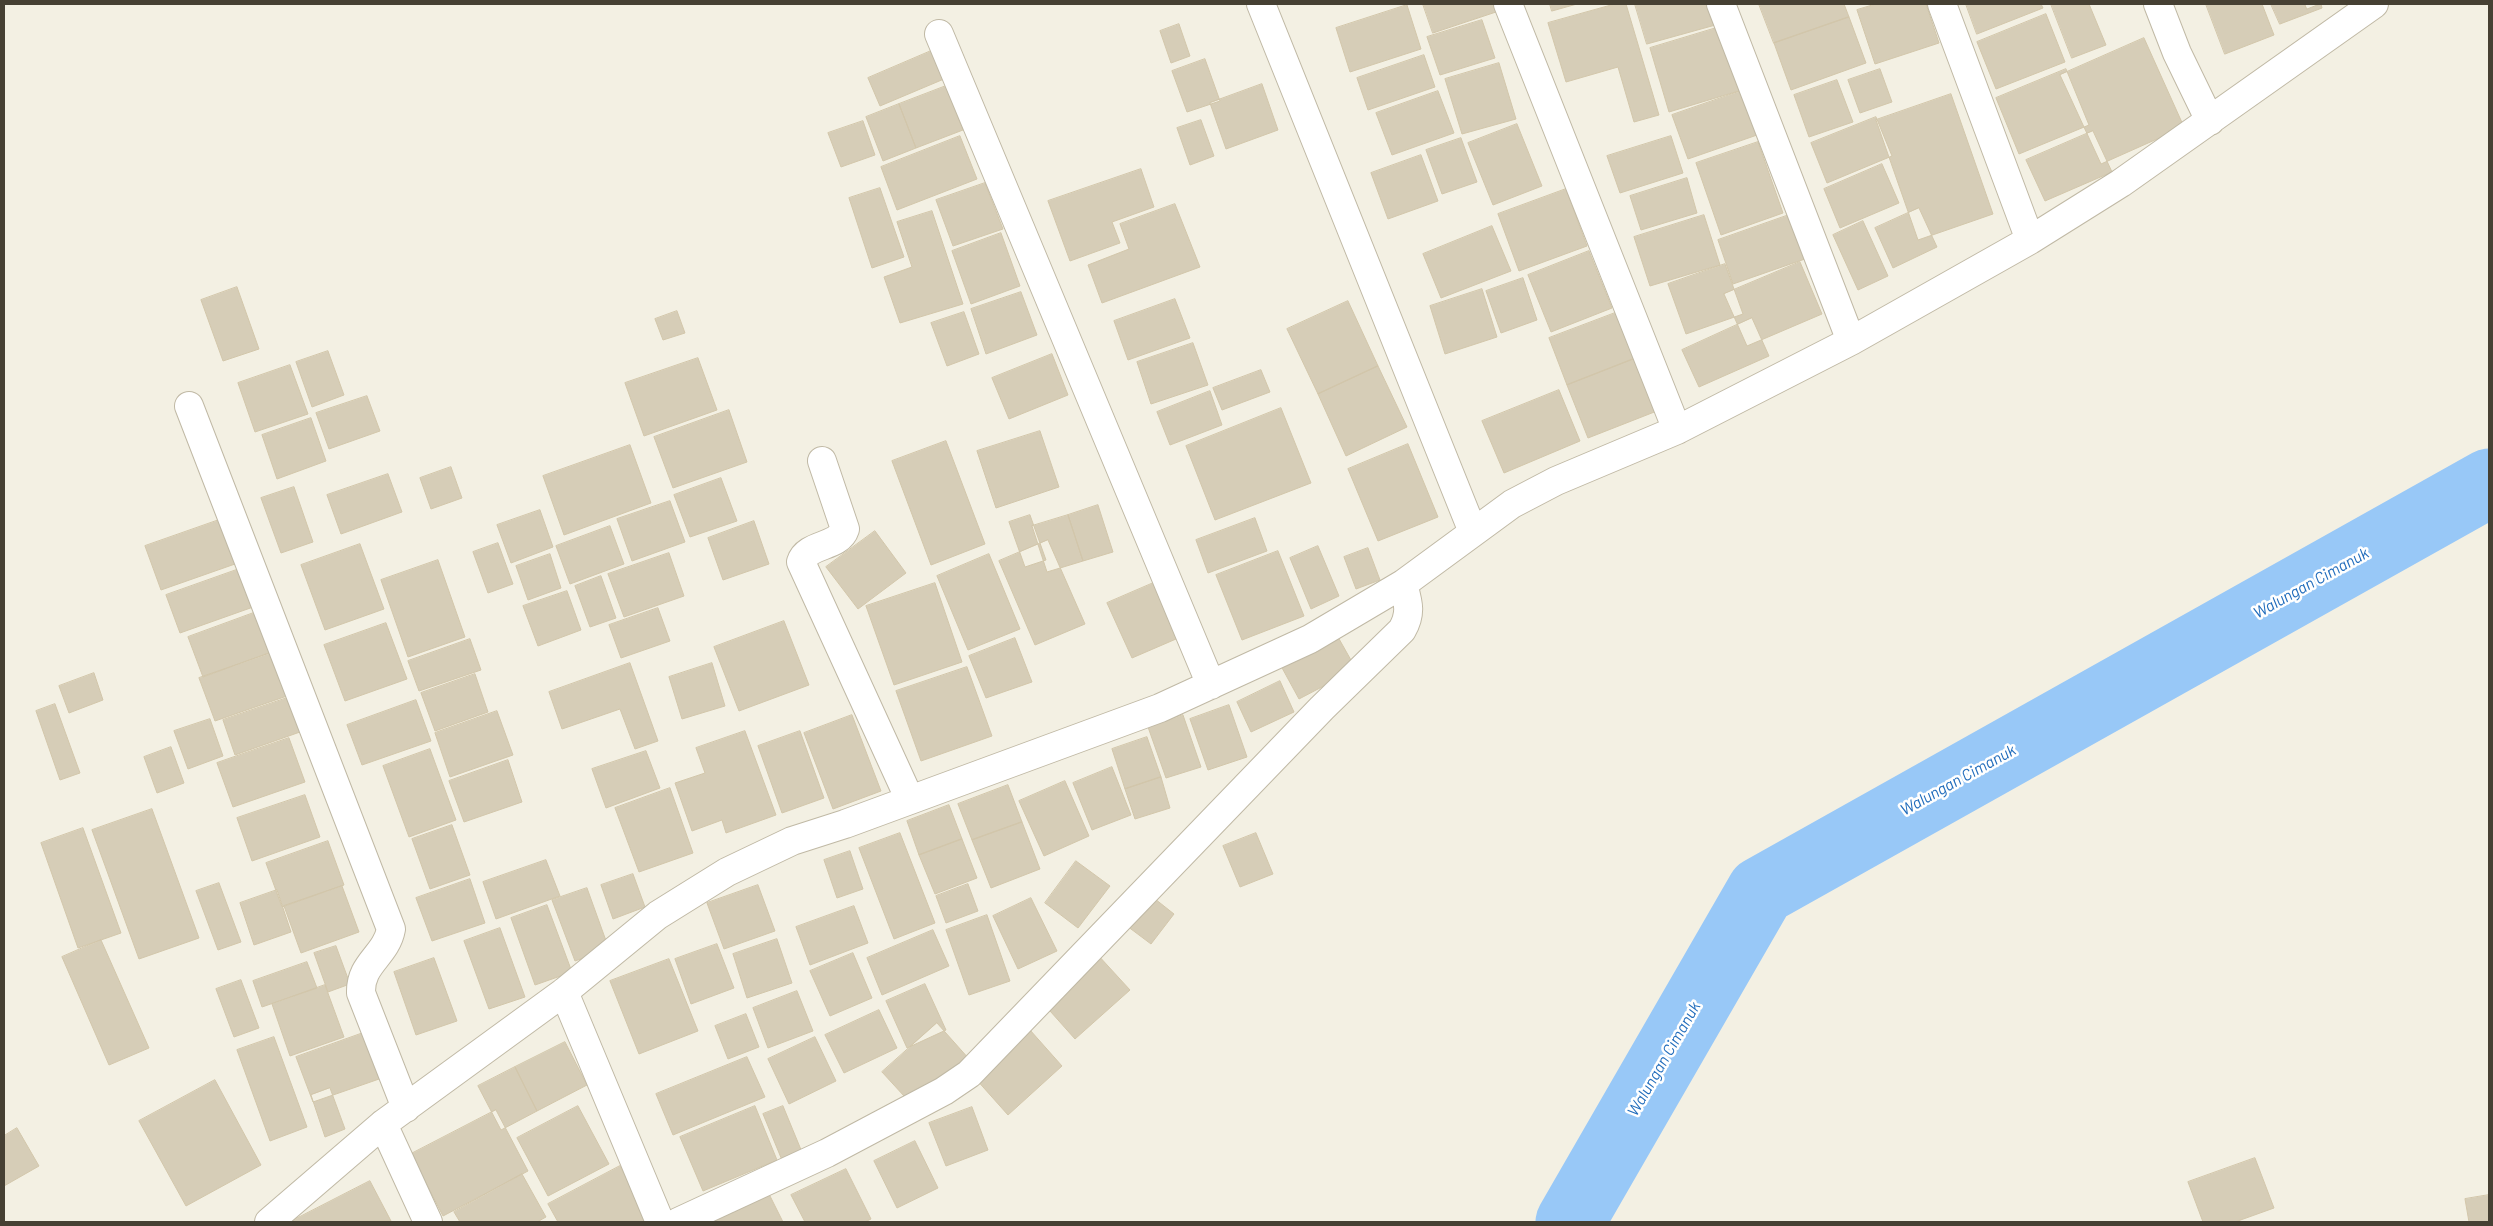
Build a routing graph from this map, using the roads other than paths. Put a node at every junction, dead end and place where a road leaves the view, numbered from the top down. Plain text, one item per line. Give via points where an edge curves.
1 (1261, 4) edge
2 (1508, 4) edge
3 (1721, 4) edge
4 (1942, 4) edge
5 (2158, 4) edge
6 (2374, 4) edge
7 (939, 34) dead end
8 (2210, 121) junction
9 (2030, 240) junction
10 (1851, 341) junction
11 (189, 406) dead end
12 (1677, 430) junction
13 (822, 461) dead end
14 (1473, 532) junction
15 (1403, 584) junction
16 (1211, 685) junction
17 (910, 800) junction
18 (564, 992) junction
19 (406, 1108) junction
20 (383, 1124) junction
21 (268, 1222) edge
22 (428, 1222) edge
23 (660, 1222) edge
24 (678, 1222) edge

1 - 14 street
2 - 12 street
3 - 10 street
4 - 9 street
5 - 8 street via 2177,53
6 - 8 street
7 - 16 street
8 - 9 street via 2121,183
9 - 10 street
10 - 12 street
11 - 19 street via 390,929 386,945 368,965 361,994
12 - 14 street via 1556,481 1512,504
13 - 17 street via 845,529 840,538 805,555 802,562
14 - 15 street
15 - 16 street via 1310,638
15 - 24 street via 1409,618 1402,630 1322,708 968,1074 944,1091 828,1153
16 - 17 street via 1160,708
17 - 18 street via 792,841 727,872 658,915
18 - 19 street
18 - 23 street
19 - 20 street
20 - 21 street
20 - 22 street

